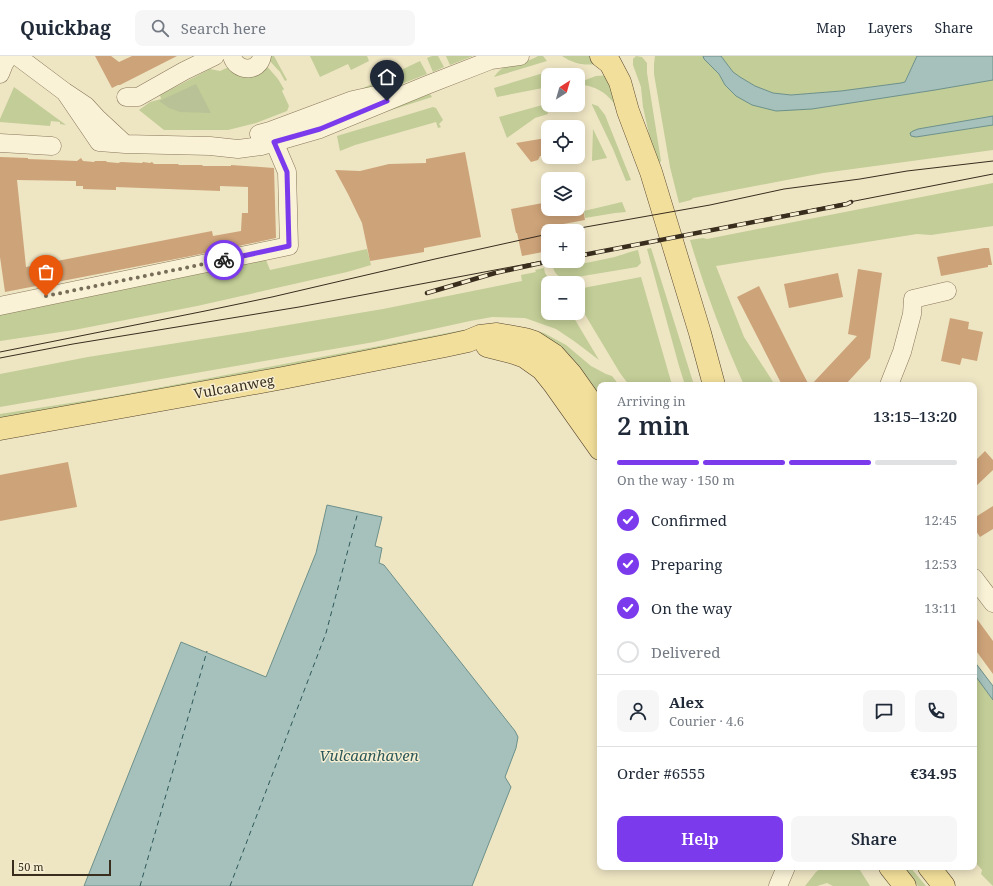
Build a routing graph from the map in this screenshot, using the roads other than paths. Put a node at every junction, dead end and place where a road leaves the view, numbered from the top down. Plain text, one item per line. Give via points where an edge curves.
1 (9, 56) edge
2 (17, 56) edge
3 (215, 56) edge
4 (232, 56) edge
5 (262, 56) edge
6 (520, 56) edge
7 (601, 56) edge
8 (623, 56) edge
9 (494, 58) edge
10 (0, 74) edge
11 (126, 97) dead end
12 (272, 137) junction
13 (0, 143) edge
14 (52, 146) dead end
15 (651, 172) junction
16 (947, 291) dead end
17 (0, 306) edge
18 (700, 333) junction
19 (468, 341) junction
20 (713, 382) edge
21 (727, 382) edge
22 (890, 382) edge
23 (597, 411) edge
24 (0, 430) edge
25 (597, 445) edge
26 (977, 582) edge
27 (993, 603) edge
28 (785, 870) edge
29 (892, 870) edge
30 (931, 870) edge
31 (778, 886) edge
32 (905, 886) edge
33 (944, 886) edge

1 - 10 street
2 - 12 street via 65,92 99,142 210,146
3 - 11 street via 138,97
4 - 5 street via 238,66 244,69 258,65
6 - 9 street
7 - 15 main road via 610,63 620,82
8 - 15 main road via 633,77
9 - 12 street via 427,85
12 - 17 street via 287,172 289,246
13 - 14 street
15 - 18 main road
16 - 22 street via 913,299 912,314 902,352
18 - 20 main road
18 - 21 main road
19 - 23 main road, Vulcaanweg via 480,336 497,334 534,342 554,355
19 - 24 main road, Vulcaanweg
19 - 25 main road via 525,357 542,369
26 - 27 street
28 - 31 street
29 - 32 main road
30 - 33 main road

